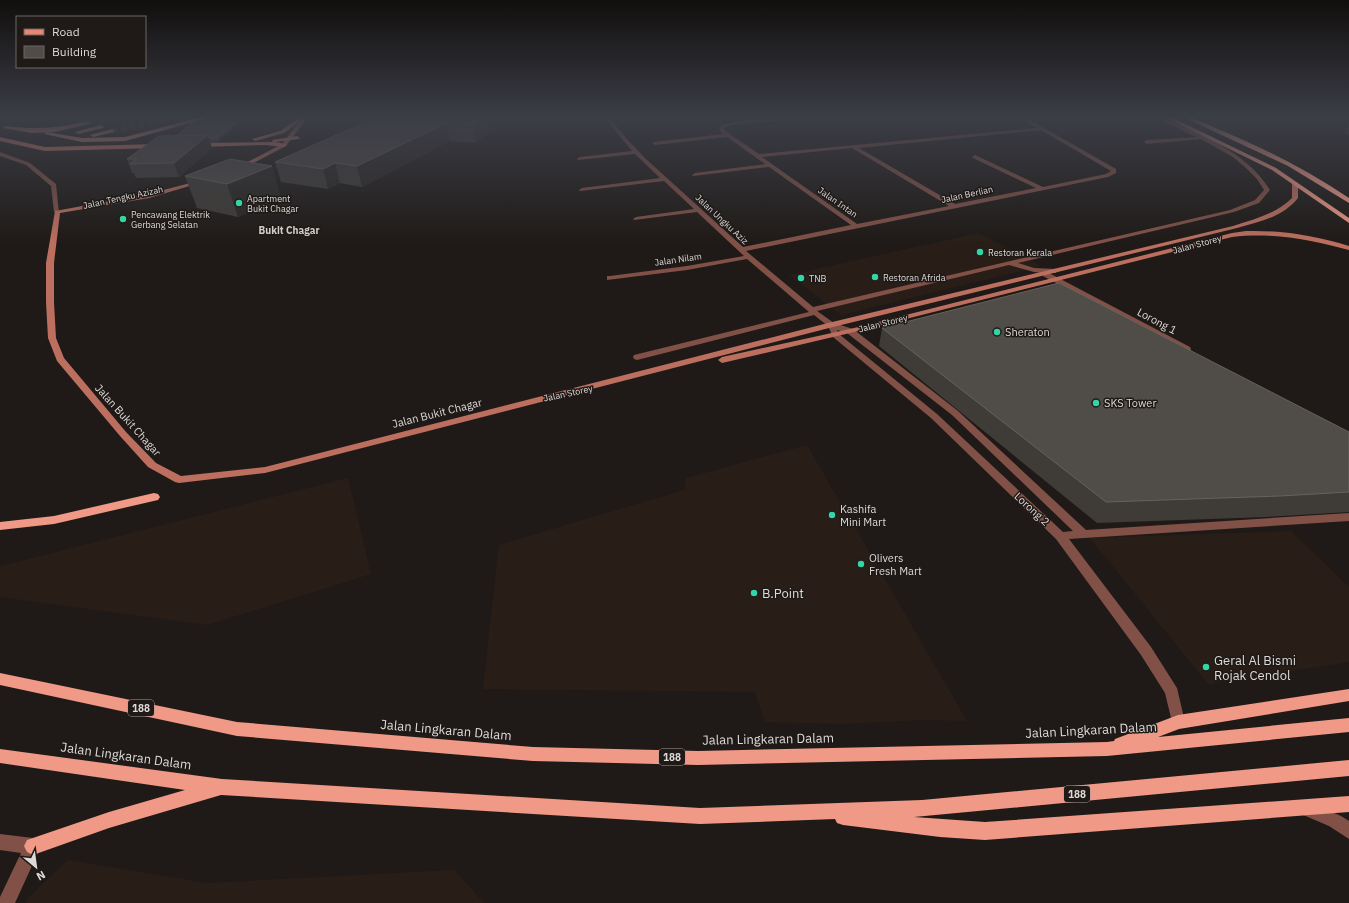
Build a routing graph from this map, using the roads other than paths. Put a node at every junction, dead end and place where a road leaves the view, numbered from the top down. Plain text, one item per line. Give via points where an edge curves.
1 (14, 159) edge
2 (260, 159) edge
3 (269, 159) edge
4 (645, 159) edge
5 (762, 159) edge
6 (875, 159) edge
7 (979, 159) edge
8 (1095, 159) edge
9 (1237, 159) edge
10 (1254, 159) edge
11 (1282, 159) edge
12 (769, 165) junction
13 (694, 175) dead end
14 (665, 179) junction
15 (1295, 184) junction
16 (1040, 188) junction
17 (582, 190) dead end
18 (1334, 190) junction
19 (1349, 197) edge
20 (1349, 200) edge
21 (136, 205) dead end
22 (954, 206) junction
23 (699, 211) junction
24 (59, 216) junction
25 (638, 220) dead end
26 (1349, 221) edge
27 (857, 227) junction
28 (1349, 248) edge
29 (740, 250) junction
30 (748, 257) junction
31 (1012, 264) junction
32 (1056, 271) junction
33 (1046, 274) junction
34 (610, 278) dead end
35 (1020, 280) junction
36 (1058, 280) junction
37 (813, 311) junction
38 (831, 325) junction
39 (850, 332) junction
40 (836, 335) junction
41 (1194, 353) edge
42 (637, 357) dead end
43 (540, 400) junction
44 (154, 497) dead end
45 (1349, 517) edge
46 (0, 526) edge
47 (1082, 534) junction
48 (1060, 536) junction
49 (2, 678) edge
50 (1349, 695) edge
51 (1178, 722) junction
52 (1349, 725) edge
53 (1107, 749) junction
54 (0, 756) edge
55 (1349, 768) edge
56 (222, 787) junction
57 (1349, 804) edge
58 (1302, 808) junction
59 (805, 812) junction
60 (1349, 831) edge
61 (0, 842) edge
62 (33, 846) junction
63 (6, 903) edge

1 - 24 street, Jalan Bukit Chagar via 28,164 54,185
2 - 3 main road via 234,173
4 - 14 street, Jalan Ungku Aziz
5 - 12 street, Jalan Intan
6 - 22 street
7 - 16 street
8 - 16 street, Jalan Berlian via 1114,172
9 - 31 street via 1258,174 1267,190 1264,196 1247,206
10 - 15 highway
11 - 18 highway
12 - 13 street
12 - 27 street, Jalan Intan
14 - 17 street
14 - 23 street, Jalan Ungku Aziz
15 - 26 highway
15 - 32 main road, Jalan Storey via 1296,198 1287,207 1270,216
16 - 22 street, Jalan Berlian
18 - 19 highway
18 - 20 highway
21 - 24 main road, Jalan Tengku Azizah via 206,183
22 - 27 street, Jalan Berlian
23 - 25 street
23 - 29 street, Jalan Ungku Aziz
24 - 43 main road, Jalan Bukit Chagar via 50,263 50,302 52,338 60,359 118,429 152,465 179,480 265,470
27 - 29 street, Jalan Berlian
28 - 36 main road, Jalan Storey via 1308,238 1250,232
29 - 30 street, Jalan Ungku Aziz
30 - 34 street, Jalan Nilam
30 - 37 street, Jalan Ungku Aziz
31 - 32 street via 1034,270
31 - 35 street via 1022,274
31 - 37 street
32 - 33 main road, Jalan Storey
33 - 35 main road, Jalan Storey
33 - 36 street, Lorong 1
35 - 38 main road, Jalan Storey
36 - 39 main road, Jalan Storey
36 - 41 street, Lorong 1
37 - 38 street, Jalan Ungku Aziz
37 - 42 street
38 - 39 street
38 - 40 street, Jalan Ungku Aziz
38 - 43 main road, Jalan Storey
39 - 40 main road, Jalan Storey
39 - 47 street via 955,413
40 - 43 main road, Jalan Storey
40 - 48 street, Lorong 2 via 934,416
44 - 46 highway via 54,520
45 - 47 street
47 - 48 street
48 - 51 street, Lorong 2 via 1146,651 1172,692
49 - 53 highway, Jalan Lingkaran Dalam / 188 via 237,729 533,754 698,758
50 - 51 highway
51 - 53 highway
52 - 53 highway, Jalan Lingkaran Dalam / 188
54 - 56 highway, Jalan Lingkaran Dalam / 188
55 - 59 highway, Jalan Lingkaran Dalam / 188 via 922,808
56 - 59 highway, Jalan Lingkaran Dalam / 188 via 700,816
56 - 62 highway via 109,820
57 - 58 highway
58 - 59 highway via 985,831
58 - 60 street via 1335,821
61 - 62 street
62 - 63 street

